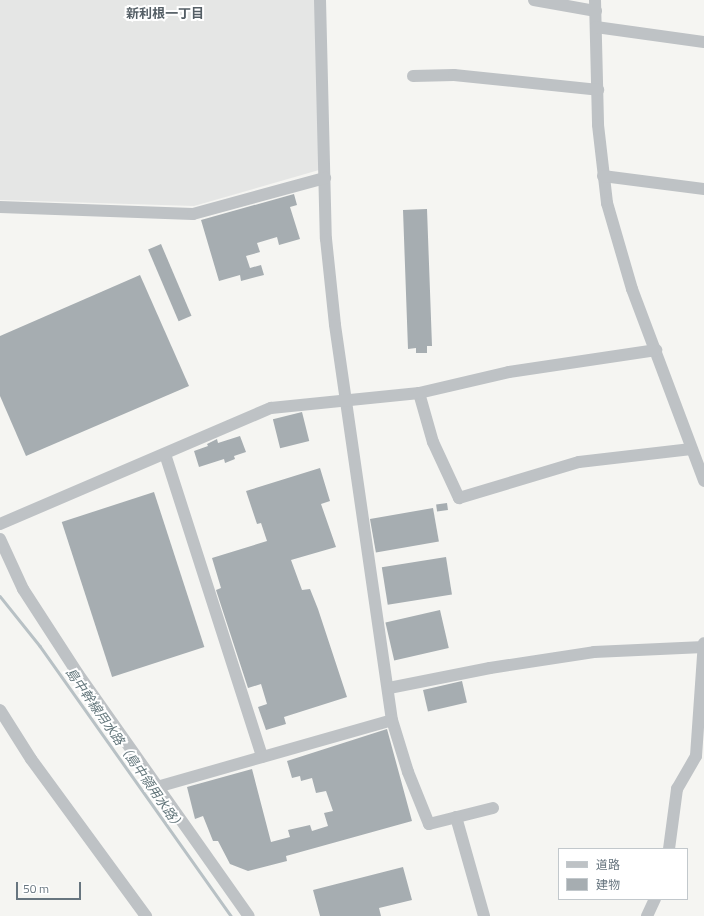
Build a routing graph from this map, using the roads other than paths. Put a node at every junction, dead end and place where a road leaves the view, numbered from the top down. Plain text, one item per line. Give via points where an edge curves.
1 (320, 0) edge
2 (534, 0) edge
3 (595, 6) edge
4 (596, 27) junction
5 (704, 42) edge
6 (413, 76) dead end
7 (598, 90) junction
8 (603, 176) junction
9 (325, 178) junction
10 (704, 189) edge
11 (0, 207) edge
12 (656, 350) junction
13 (419, 393) junction
14 (346, 398) junction
15 (691, 449) junction
16 (166, 454) junction
17 (704, 481) edge
18 (0, 524) edge
19 (0, 539) edge
20 (704, 643) edge
21 (704, 647) edge
22 (389, 688) junction
23 (0, 710) edge
24 (392, 720) junction
25 (262, 757) junction
26 (157, 787) junction
27 (493, 808) dead end
28 (456, 816) junction
29 (669, 848) edge
30 (655, 900) edge
31 (146, 916) edge
32 (249, 916) edge
33 (484, 916) edge
34 (647, 916) edge

1 - 9 street
2 - 3 street
3 - 4 street
4 - 5 street
4 - 7 street
6 - 7 street via 454,75
7 - 8 street
8 - 10 street
8 - 12 street via 617,241
9 - 11 street via 194,214
9 - 14 street via 326,239
12 - 13 street via 509,372
12 - 15 street
13 - 14 street
13 - 15 street via 433,442 459,498 579,462
14 - 16 street via 271,408
14 - 22 street
15 - 17 street
16 - 18 street
16 - 25 street
19 - 26 street via 23,589
20 - 21 street
21 - 22 street via 594,652 490,668
21 - 29 street via 696,756 677,789
22 - 24 street
23 - 31 street via 35,765
24 - 25 street
24 - 28 street via 408,772 429,824
25 - 26 street
26 - 32 street
27 - 28 street
28 - 33 street
30 - 34 street

